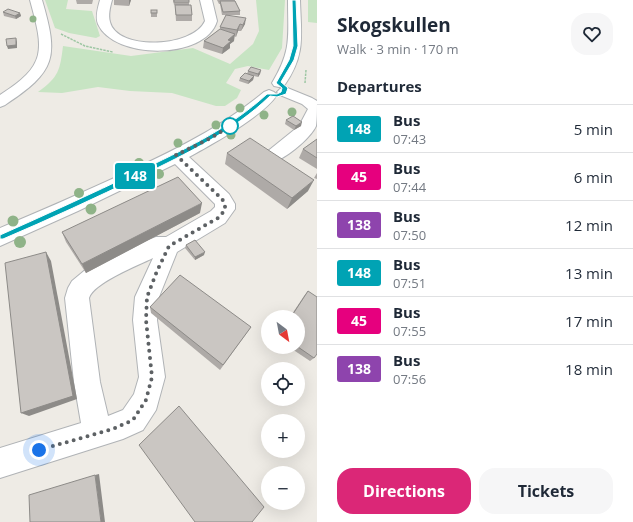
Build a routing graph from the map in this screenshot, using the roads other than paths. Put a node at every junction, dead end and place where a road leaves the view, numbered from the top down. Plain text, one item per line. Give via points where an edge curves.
1 (36, 0) edge
2 (106, 0) edge
3 (206, 0) edge
4 (294, 0) edge
5 (277, 90) junction
6 (0, 102) edge
7 (317, 108) edge
8 (176, 155) junction
9 (274, 155) edge
10 (0, 237) edge
11 (169, 246) junction
12 (96, 434) junction
13 (0, 463) edge

1 - 6 street via 46,48 43,66 28,83
2 - 3 street via 103,9 104,23 112,36 138,46 153,47 178,44 198,37 211,20
4 - 5 street via 296,46
5 - 7 street via 307,101
5 - 8 street via 230,126
7 - 9 street via 312,123 306,130
8 - 10 street via 62,211
8 - 11 street via 222,199 225,210 218,218
11 - 12 street via 147,297 146,320 152,377 146,400 133,420
11 - 12 street via 156,246 92,278 80,288 77,298
12 - 13 street

